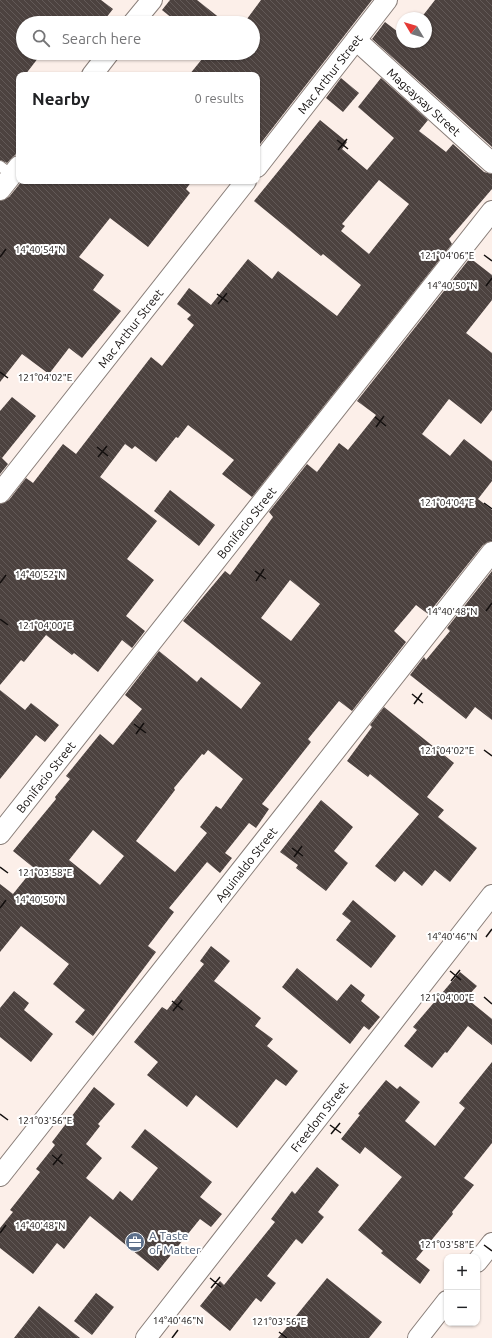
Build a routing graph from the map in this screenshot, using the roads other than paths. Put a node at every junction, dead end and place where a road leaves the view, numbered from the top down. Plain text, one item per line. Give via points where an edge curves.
1 (152, 0) edge
2 (387, 0) edge
3 (139, 16) edge
4 (356, 40) junction
5 (104, 60) edge
6 (94, 72) edge
7 (260, 163) edge
8 (492, 163) edge
9 (244, 184) edge
10 (492, 211) edge
11 (0, 493) edge
12 (492, 552) edge
13 (0, 834) edge
14 (492, 895) edge
15 (0, 1176) edge
16 (492, 1243) edge
17 (480, 1258) edge
18 (444, 1305) edge
19 (146, 1338) edge
20 (418, 1338) edge

1 - 3 street
2 - 4 street, Mac Arthur Street
4 - 7 street, Mac Arthur Street
4 - 8 street, Magsaysay Street
5 - 6 street
9 - 11 street, Mac Arthur Street
10 - 13 street, Bonifacio Street
12 - 15 street, Aguinaldo Street
14 - 19 street, Freedom Street
16 - 17 street
18 - 20 street

